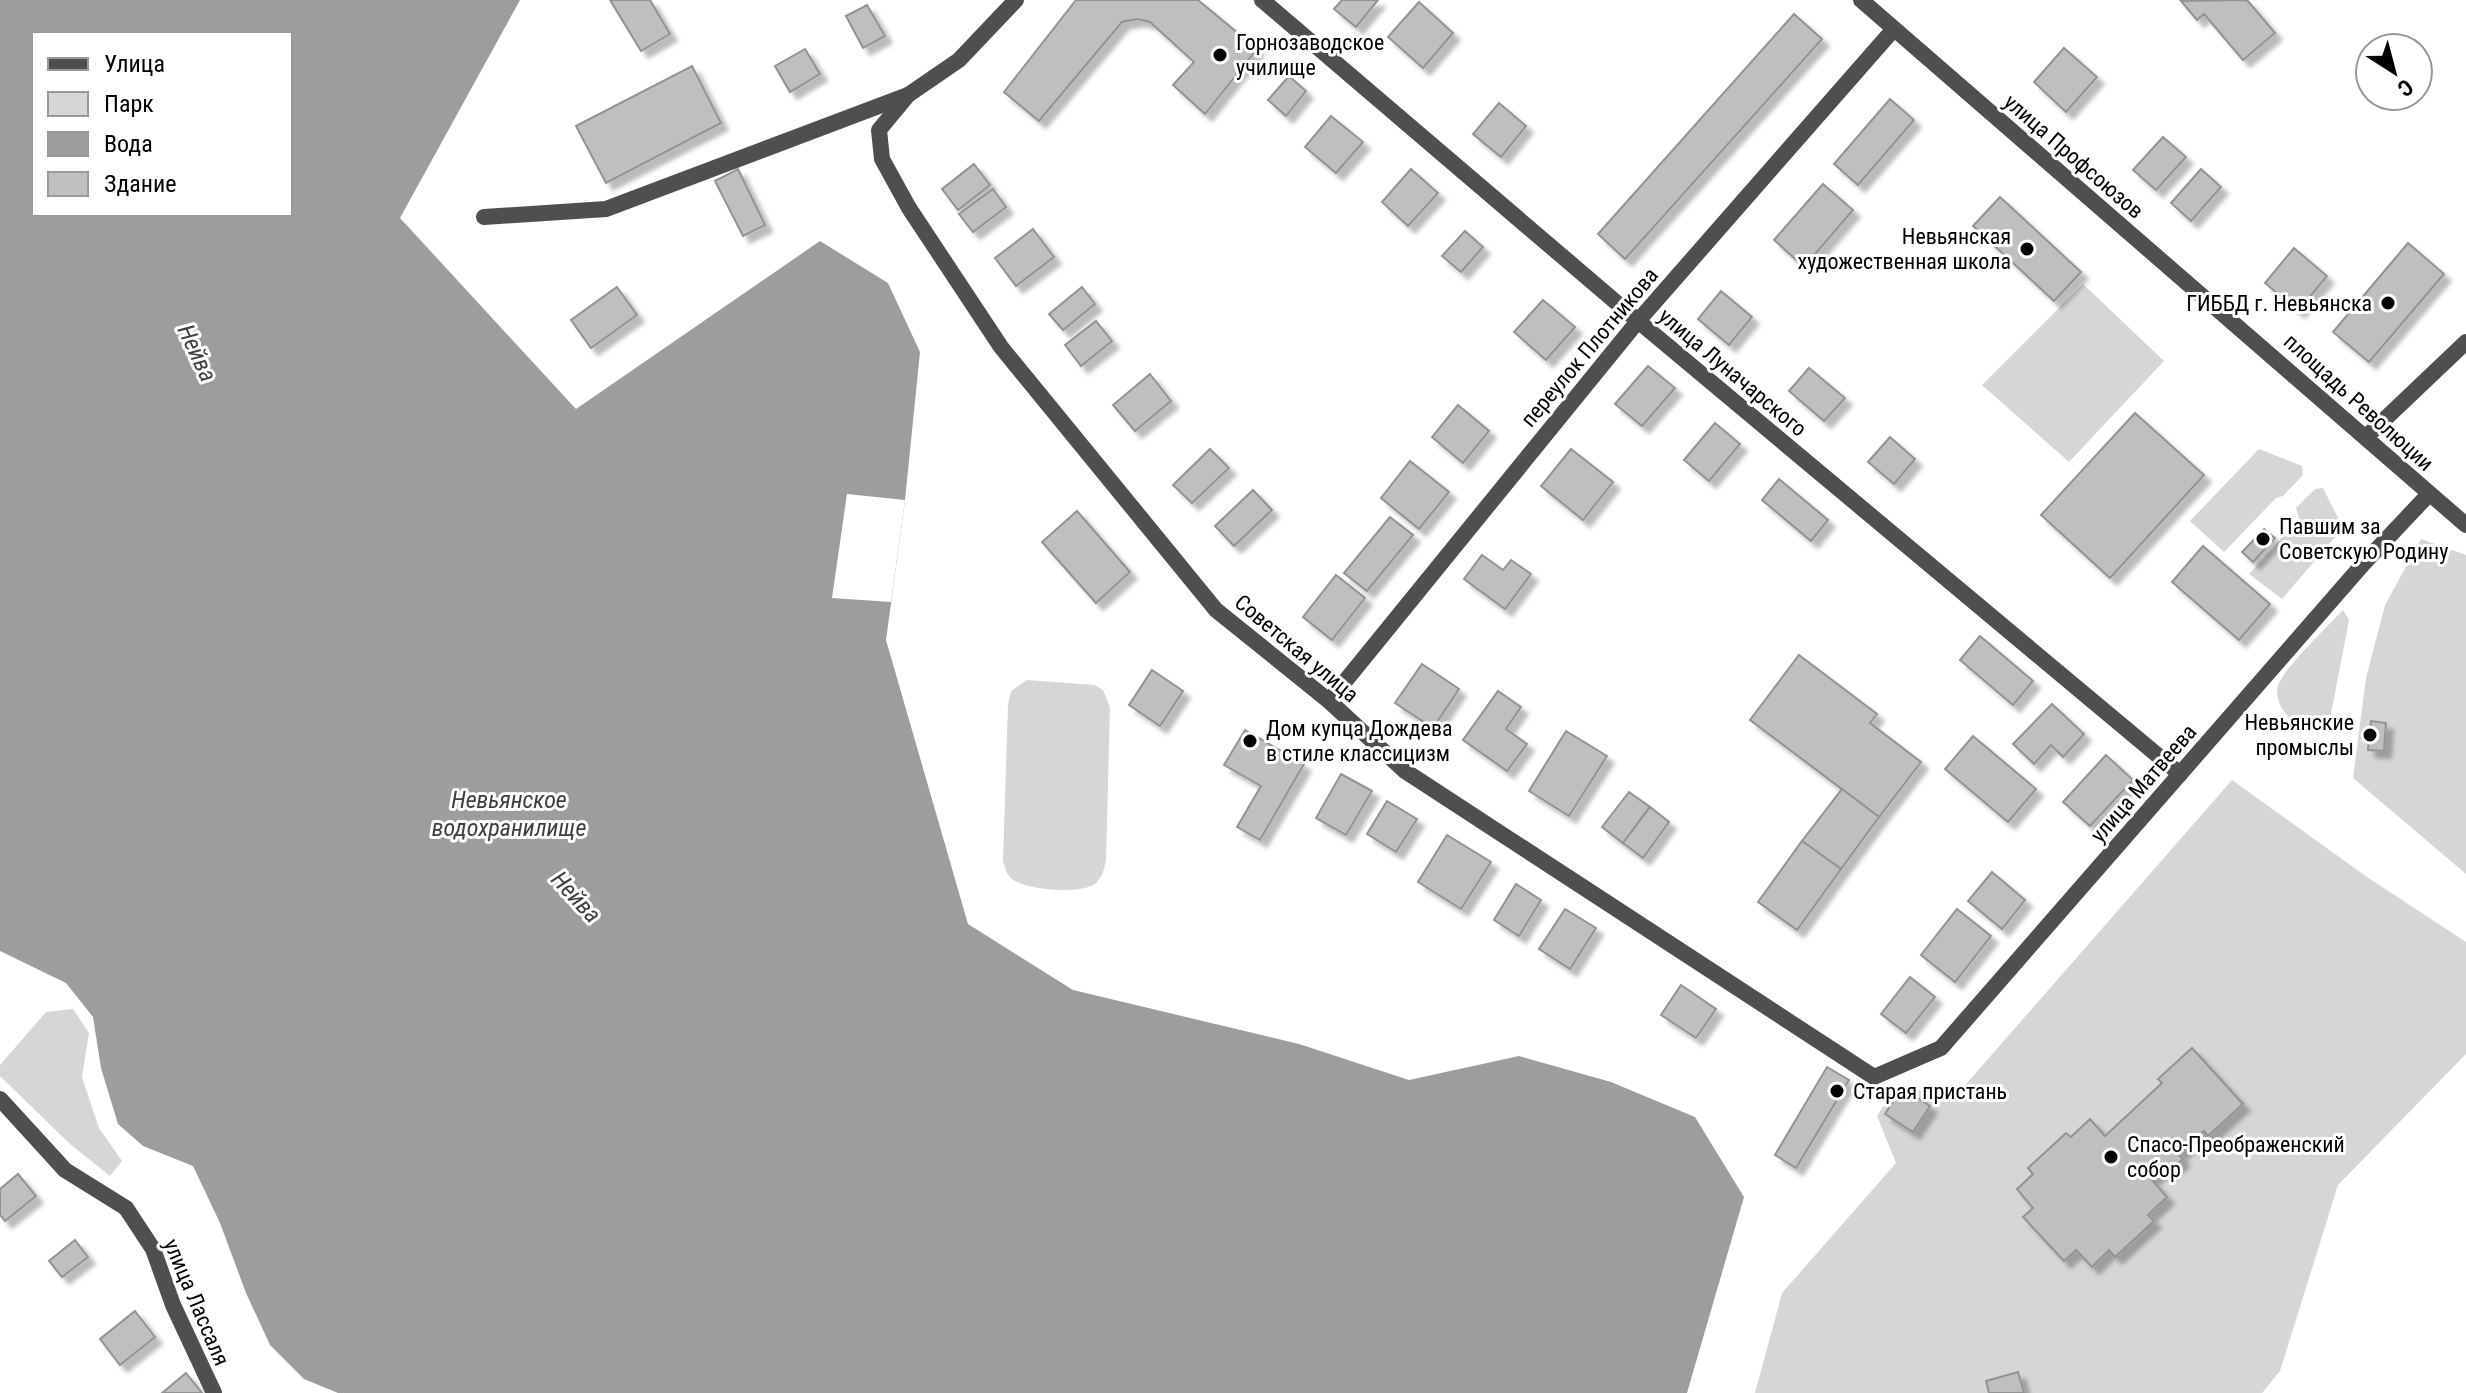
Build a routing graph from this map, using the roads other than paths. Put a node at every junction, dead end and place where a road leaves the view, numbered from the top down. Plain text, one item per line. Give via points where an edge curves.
1 (1016, 0) edge
2 (1262, 0) edge
3 (1861, 0) edge
4 (1893, 30) junction
5 (908, 95) junction
6 (484, 217) dead end
7 (1638, 321) junction
8 (2466, 342) edge
9 (2259, 344) joint
10 (2366, 437) junction
11 (2429, 494) junction
12 (2466, 525) edge
13 (1329, 701) junction
14 (2180, 774) junction
15 (1874, 1077) joint
16 (0, 1099) edge
17 (214, 1393) edge

1 - 5 street via 959,60
2 - 7 street, улица Луначарского
3 - 4 street, улица Профсоюзов
4 - 7 street, переулок Плотникова
4 - 9 street, улица Профсоюзов
5 - 6 street via 606,209
5 - 13 street, Советская улица via 879,130 882,159 1001,347 1216,610
7 - 13 street, переулок Плотникова
7 - 14 street, улица Луначарского
8 - 10 street
9 - 10 street, площадь Революции
10 - 11 street, площадь Революции
11 - 12 street, площадь Революции
11 - 14 street, улица Матвеева
13 - 15 street, Советская улица via 1405,771
14 - 15 street, улица Матвеева via 1941,1048
16 - 17 street, улица Лассаля via 65,1170 126,1208 153,1249

